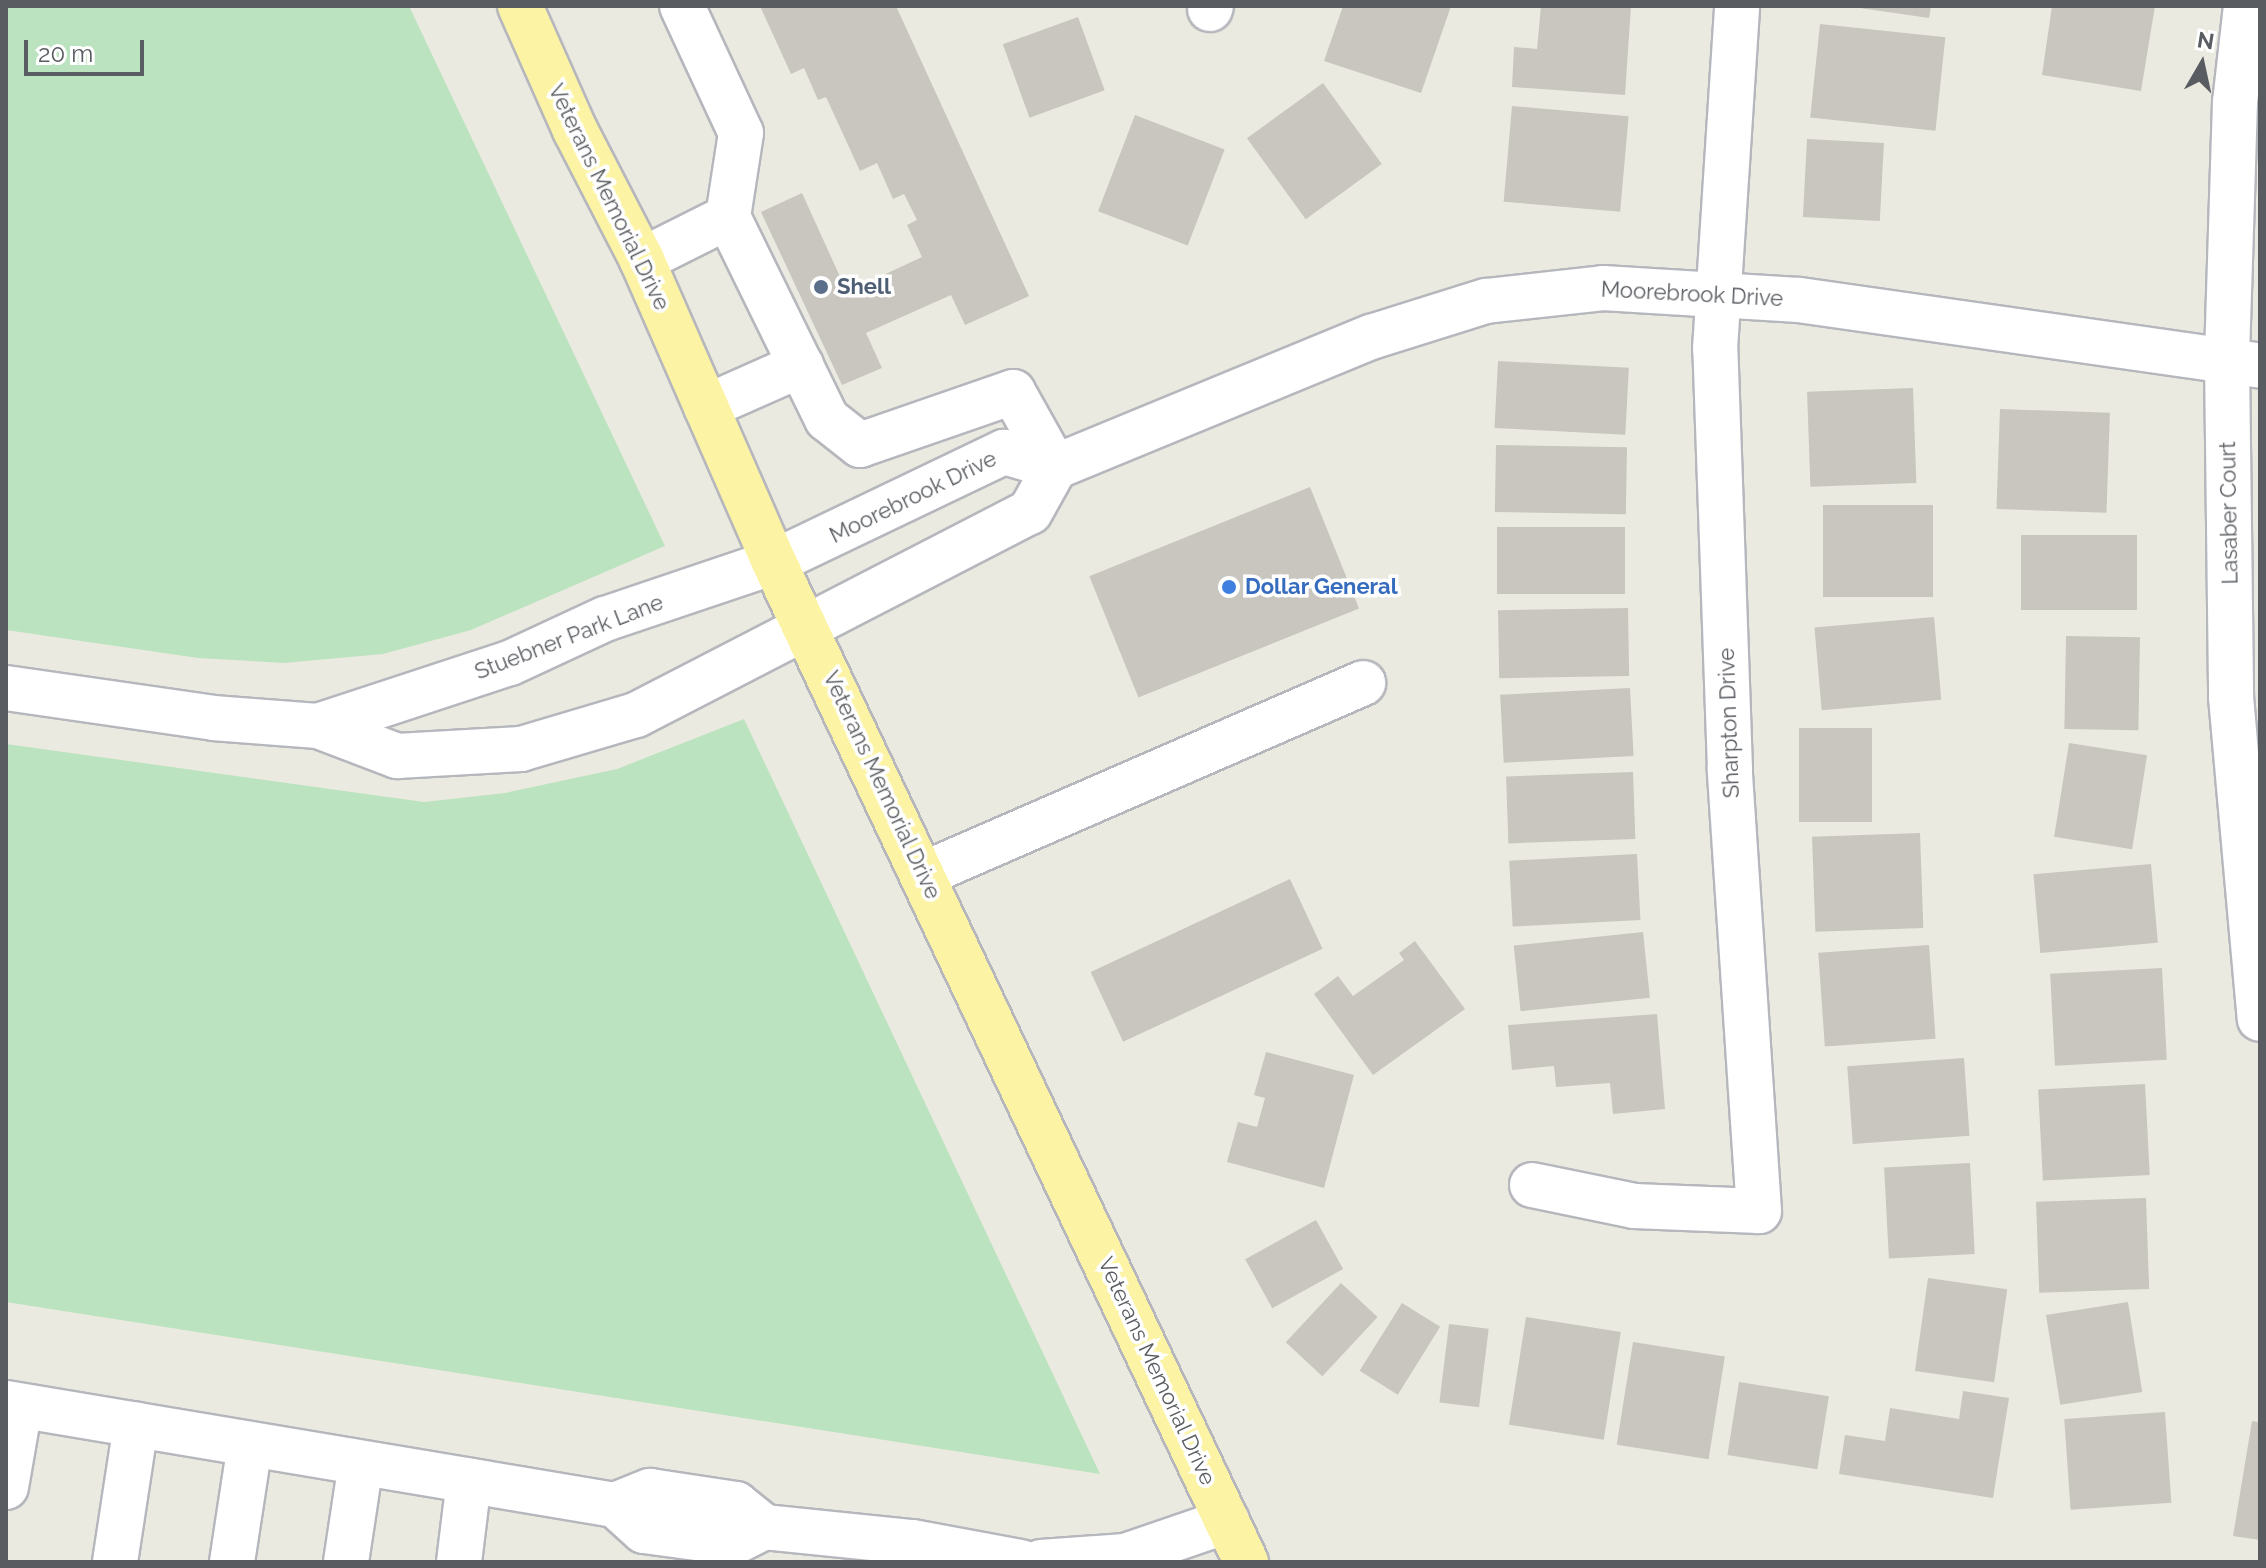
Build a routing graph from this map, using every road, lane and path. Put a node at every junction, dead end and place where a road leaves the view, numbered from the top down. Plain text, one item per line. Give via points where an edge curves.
1 (520, 6) edge
2 (682, 6) edge
3 (1737, 6) edge
4 (2246, 6) edge
5 (728, 217) junction
6 (642, 260) junction
7 (1719, 293) junction
8 (2243, 363) edge
9 (801, 365) junction
10 (706, 407) junction
11 (1055, 467) junction
12 (774, 562) junction
13 (806, 626) junction
14 (1363, 683) dead end
15 (6, 688) edge
16 (318, 726) junction
17 (924, 874) junction
18 (2260, 1019) edge
19 (1532, 1185) dead end
20 (13, 1404) edge
21 (136, 1425) junction
22 (250, 1444) junction
23 (361, 1463) junction
24 (469, 1481) junction
25 (6, 1487) edge
26 (1227, 1521) junction
27 (115, 1562) edge
28 (232, 1562) edge
29 (346, 1562) edge
30 (459, 1562) edge
31 (1021, 1562) edge
32 (1041, 1562) edge
33 (1246, 1562) edge

1 - 6 main road, Veterans Memorial Drive via 575,130
2 - 5 street via 741,133
3 - 7 street, Sharpton Drive
4 - 8 street, Lasaber Court via 2235,102
5 - 6 street
5 - 9 street
6 - 10 main road, Veterans Memorial Drive
7 - 8 street, Moorebrook Drive
7 - 11 street, Moorebrook Drive via 1603,288 1486,301 1371,337
7 - 19 street, Sharpton Drive via 1715,349 1730,769 1759,1211 1634,1206
8 - 18 street, Lasaber Court via 2231,697
9 - 10 street
9 - 11 street via 827,419 860,445 1013,392
10 - 12 main road, Veterans Memorial Drive
11 - 12 street, Moorebrook Drive via 1004,452
11 - 13 street via 1030,512
12 - 13 main road, Veterans Memorial Drive
12 - 16 street, Stuebner Park Lane via 605,619 510,663
13 - 16 street, Stuebner Park Lane via 636,715 521,749 397,756
13 - 17 main road, Veterans Memorial Drive
14 - 17 street
15 - 16 street, Stuebner Park Lane via 213,718
17 - 26 main road, Veterans Memorial Drive
20 - 21 street
20 - 25 street
21 - 22 street
21 - 27 street
22 - 23 street
22 - 28 street
23 - 24 street
23 - 29 street
24 - 30 street
24 - 31 street via 615,1505 644,1531 733,1543 764,1527 912,1542
26 - 32 street via 1125,1556
26 - 33 main road, Veterans Memorial Drive

